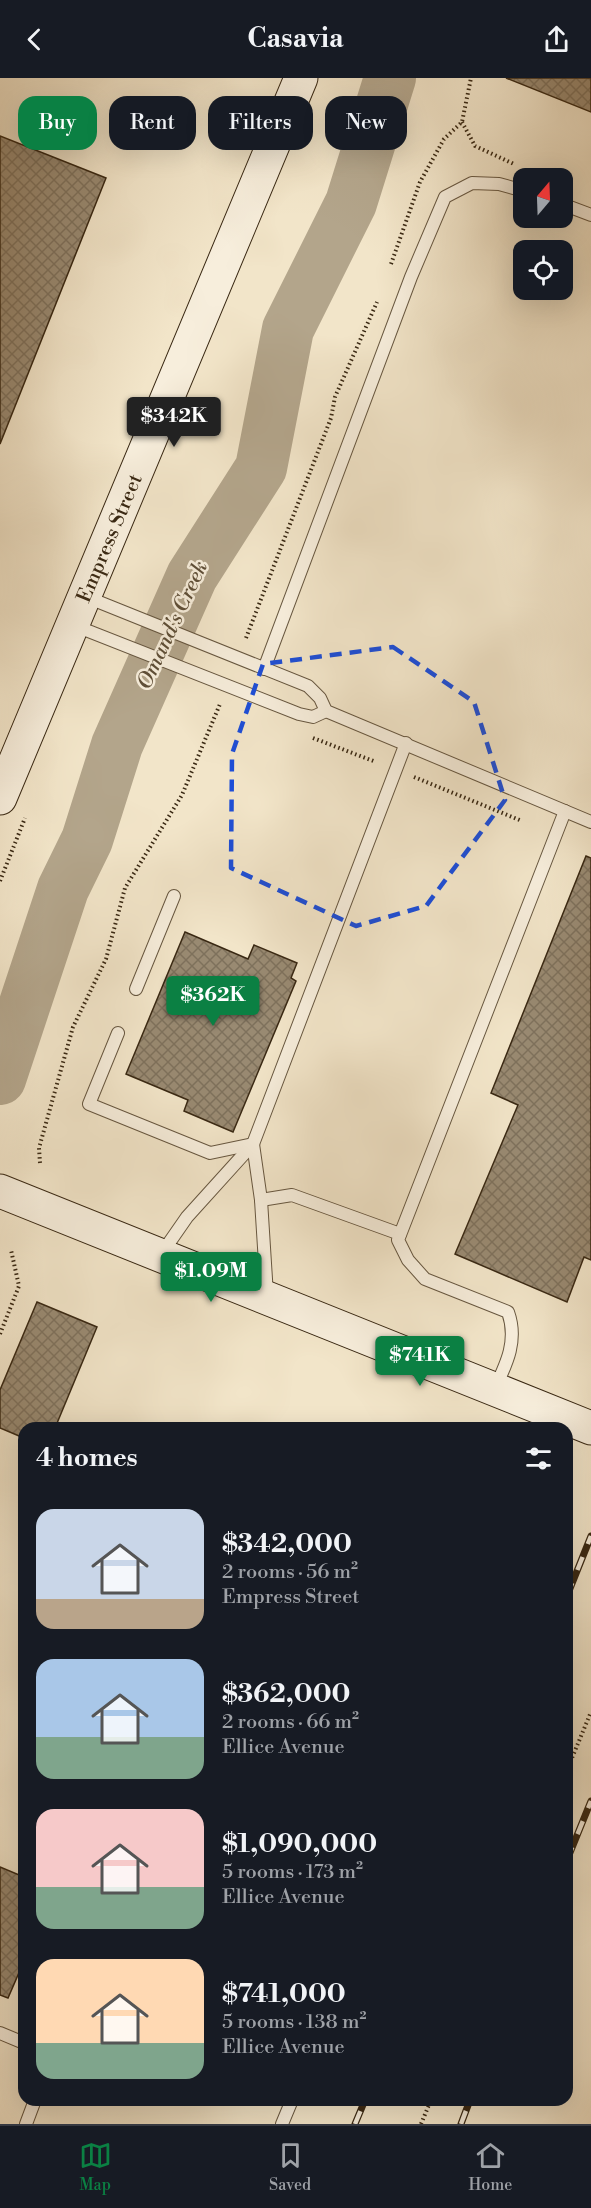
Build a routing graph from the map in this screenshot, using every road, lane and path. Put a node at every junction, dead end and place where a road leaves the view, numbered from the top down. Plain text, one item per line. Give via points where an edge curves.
1 (301, 78) edge
2 (471, 78) edge
3 (462, 122) junction
4 (522, 167) dead end
5 (513, 188) edge
6 (573, 208) edge
7 (591, 215) edge
8 (391, 265) dead end
9 (379, 297) dead end
10 (78, 610) junction
11 (238, 659) junction
12 (264, 669) junction
13 (232, 706) dead end
14 (326, 711) junction
15 (308, 736) dead end
16 (406, 743) junction
17 (396, 770) junction
18 (0, 798) edge
19 (565, 811) junction
20 (522, 821) dead end
21 (591, 822) edge
22 (174, 896) dead end
23 (136, 989) dead end
24 (118, 1033) dead end
25 (253, 1144) junction
26 (40, 1163) dead end
27 (0, 1191) edge
28 (261, 1200) junction
29 (400, 1234) junction
30 (11, 1250) dead end
31 (160, 1255) junction
32 (267, 1298) junction
33 (0, 1334) edge
34 (494, 1389) junction
35 (591, 1428) edge
36 (591, 1712) edge
37 (573, 1756) edge
38 (0, 2033) edge
39 (18, 2040) edge
40 (33, 2106) edge
41 (290, 2106) edge
42 (428, 2106) edge
43 (26, 2124) edge
44 (282, 2124) edge
45 (421, 2124) edge

1 - 10 main road, Empress Street
2 - 3 path
3 - 4 path via 475,146
3 - 8 path via 444,139 420,182
5 - 12 lane via 472,183 445,197 411,277
6 - 7 lane
9 - 11 path via 335,397 331,418
10 - 11 lane via 135,617
10 - 14 lane via 125,646 298,714 313,717
10 - 18 main road, Empress Street
11 - 12 lane
12 - 14 lane via 308,686
13 - 26 path via 221,701 182,795 125,888 106,959 74,1027 39,1148
14 - 16 lane
15 - 17 path
16 - 17 lane
16 - 19 lane
17 - 20 path
17 - 25 lane
19 - 21 lane
19 - 29 lane
22 - 23 lane
24 - 25 lane via 89,1104 210,1153
25 - 28 lane
25 - 31 lane via 187,1217
27 - 31 main road
28 - 29 lane via 292,1194
28 - 32 lane
29 - 34 lane via 398,1240 408,1260 425,1279 508,1312 513,1327 509,1358
30 - 33 path via 19,1286
31 - 32 main road
32 - 34 main road
34 - 35 main road
36 - 37 path
38 - 39 lane
40 - 43 lane
41 - 44 lane
42 - 45 path

